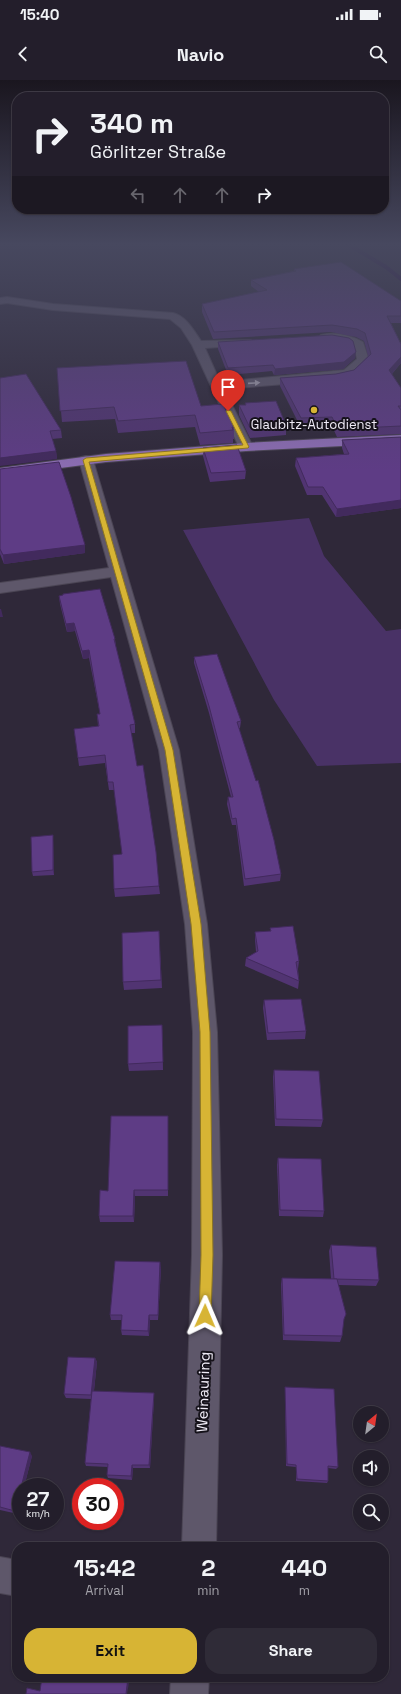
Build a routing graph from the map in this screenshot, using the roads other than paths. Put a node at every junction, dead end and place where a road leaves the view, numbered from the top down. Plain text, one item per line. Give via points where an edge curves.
1 (178, 320) edge
2 (316, 338) edge
3 (261, 341) edge
4 (198, 345) junction
5 (216, 386) junction
6 (401, 439) edge
7 (246, 447) junction
8 (86, 460) junction
9 (0, 472) edge
10 (118, 571) junction
11 (0, 588) edge
12 (199, 1542) edge
13 (0, 1576) edge
14 (12, 1577) edge
15 (190, 1682) edge
16 (189, 1694) edge

1 - 4 street
5 -> 2 street via 335,376 348,373 363,360 359,344 352,340 331,336
3 - 4 street
4 - 5 street
5 - 7 street
6 - 7 main road
7 - 8 main road
8 - 9 main road
8 - 10 street, Weinauring
10 - 11 street
10 - 12 street, Weinauring via 169,750 196,924 205,1024 207,1255
13 - 14 street
15 - 16 street

